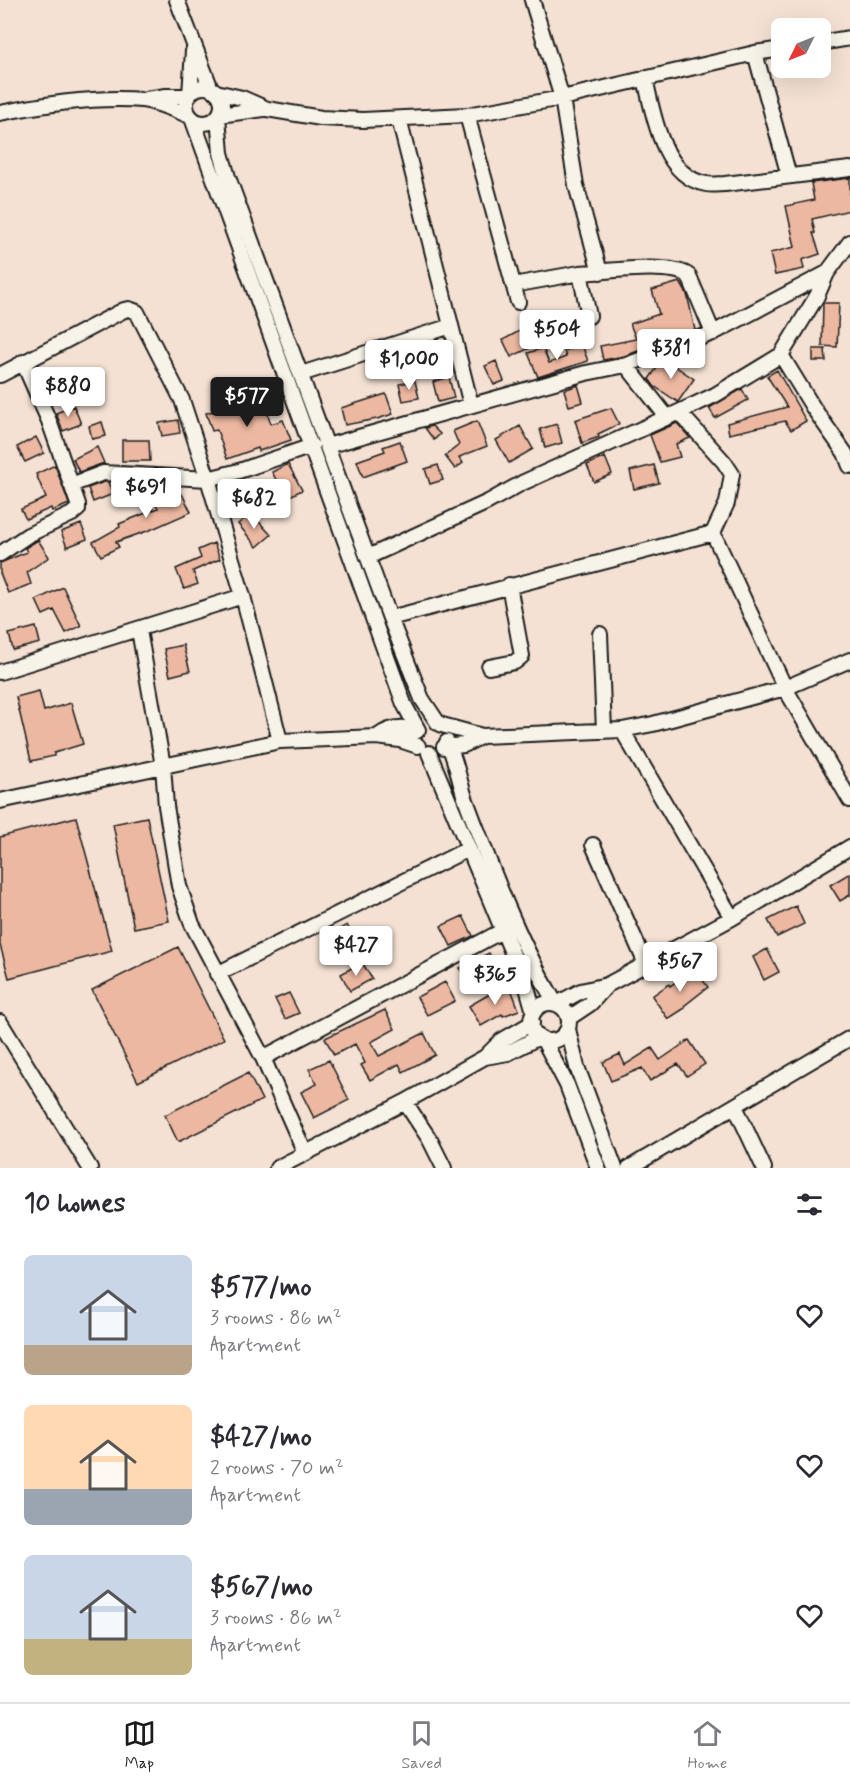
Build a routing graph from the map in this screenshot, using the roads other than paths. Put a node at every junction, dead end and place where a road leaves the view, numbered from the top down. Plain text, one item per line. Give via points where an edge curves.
1 (177, 0) edge
2 (532, 0) edge
3 (850, 38) edge
4 (831, 41) edge
5 (193, 46) junction
6 (771, 51) edge
7 (755, 53) junction
8 (645, 78) junction
9 (214, 91) junction
10 (189, 95) junction
11 (562, 98) junction
12 (144, 100) junction
13 (267, 109) junction
14 (0, 113) edge
15 (468, 115) junction
16 (218, 116) junction
17 (191, 117) junction
18 (399, 118) junction
19 (850, 169) edge
20 (789, 176) junction
21 (850, 242) edge
22 (600, 272) junction
23 (580, 273) junction
24 (826, 273) junction
25 (513, 285) junction
26 (518, 302) dead end
27 (589, 316) dead end
28 (451, 326) junction
29 (712, 333) junction
30 (781, 355) junction
31 (22, 362) junction
32 (626, 365) junction
33 (301, 374) junction
34 (0, 375) edge
35 (471, 405) junction
36 (673, 415) junction
37 (312, 446) junction
38 (327, 446) junction
39 (848, 457) edge
40 (208, 479) junction
41 (71, 485) junction
42 (713, 533) junction
43 (0, 554) edge
44 (368, 557) junction
45 (509, 585) junction
46 (243, 596) junction
47 (390, 618) junction
48 (139, 630) junction
49 (600, 634) dead end
50 (850, 660) edge
51 (489, 667) dead end
52 (0, 672) edge
53 (785, 688) junction
54 (404, 704) junction
55 (440, 724) junction
56 (396, 728) junction
57 (417, 730) junction
58 (622, 730) junction
59 (604, 731) junction
60 (482, 736) junction
61 (377, 737) junction
62 (280, 741) junction
63 (447, 746) junction
64 (424, 749) junction
65 (163, 766) junction
66 (850, 800) edge
67 (0, 801) edge
68 (593, 845) dead end
69 (850, 847) edge
70 (468, 849) junction
71 (732, 918) junction
72 (502, 931) junction
73 (646, 964) junction
74 (217, 974) junction
75 (607, 985) junction
76 (557, 1004) junction
77 (533, 1017) junction
78 (0, 1022) edge
79 (568, 1023) junction
80 (541, 1038) junction
81 (850, 1038) edge
82 (485, 1057) junction
83 (263, 1058) junction
84 (405, 1102) junction
85 (735, 1106) junction
86 (305, 1153) junction
87 (90, 1168) edge
88 (277, 1168) edge
89 (444, 1168) edge
90 (598, 1168) edge
91 (615, 1168) edge
92 (629, 1168) edge
93 (764, 1168) edge

1 - 5 street
2 - 11 street
3 - 4 street
5 - 9 street
5 - 10 street
6 - 7 street
7 - 8 street
7 - 20 street
8 - 11 street
8 - 20 street via 666,151 675,165 691,177 706,184 725,184
9 - 10 street via 199,88
9 - 13 street
9 - 16 street via 222,103
10 - 12 street
10 - 17 street via 186,106
11 - 15 street
11 - 22 street via 576,185
12 - 14 street via 98,100
12 - 17 street
13 - 16 street
13 - 18 street via 342,120
15 - 18 street
15 - 25 street
16 - 17 street via 202,123
16 - 33 street via 221,153 228,177
17 - 37 street
18 - 28 street
19 - 20 street
21 - 24 street
22 - 23 street
22 - 29 street via 658,268 685,272 694,283
23 - 25 street
23 - 27 street
24 - 29 street
24 - 30 street via 817,296
25 - 26 street
28 - 33 street
28 - 35 street
29 - 32 street
30 - 36 street
30 - 39 street
31 - 34 street
31 - 40 street via 124,310 134,310 182,400
31 - 41 street via 49,421
32 - 35 street
32 - 36 street
33 - 38 street
35 - 38 street
36 - 42 street via 731,472 727,502
36 - 44 street
37 - 40 street
37 - 54 street
38 - 44 street
40 - 41 street via 110,473
40 - 46 street
41 - 43 street via 78,509
42 - 45 street
42 - 53 street
44 - 47 street
45 - 47 street
45 - 51 street via 522,656 515,662
46 - 48 street
46 - 62 street
47 - 55 street via 422,699
48 - 52 street
48 - 65 street
49 - 59 street
50 - 53 street
53 - 58 street
53 - 66 street
54 - 56 street
54 - 57 street
55 - 57 street via 427,722
55 - 60 street
55 - 63 street via 448,736
56 - 57 street
56 - 61 street
57 - 64 street via 416,738
58 - 59 street
58 - 71 street
59 - 60 street
60 - 63 street via 464,745
61 - 62 street
61 - 64 street
62 - 65 street
63 - 64 street via 437,752
63 - 76 street via 495,873
64 - 70 street
65 - 67 street
65 - 74 street via 179,886 192,924
68 - 73 street
69 - 71 street
70 - 72 street
70 - 74 street
71 - 73 street
72 - 77 street
72 - 83 street
73 - 75 street
74 - 83 street
75 - 76 street via 581,991
75 - 79 street
76 - 77 street via 544,1004
76 - 79 street via 565,1010
77 - 80 street
77 - 82 street
78 - 87 street
79 - 80 street via 557,1039
79 - 91 street via 577,1067
80 - 82 street via 508,1053
80 - 90 street via 567,1084
81 - 85 street
82 - 84 street
83 - 86 street
84 - 86 street
84 - 89 street
85 - 92 street
85 - 93 street
86 - 88 street

